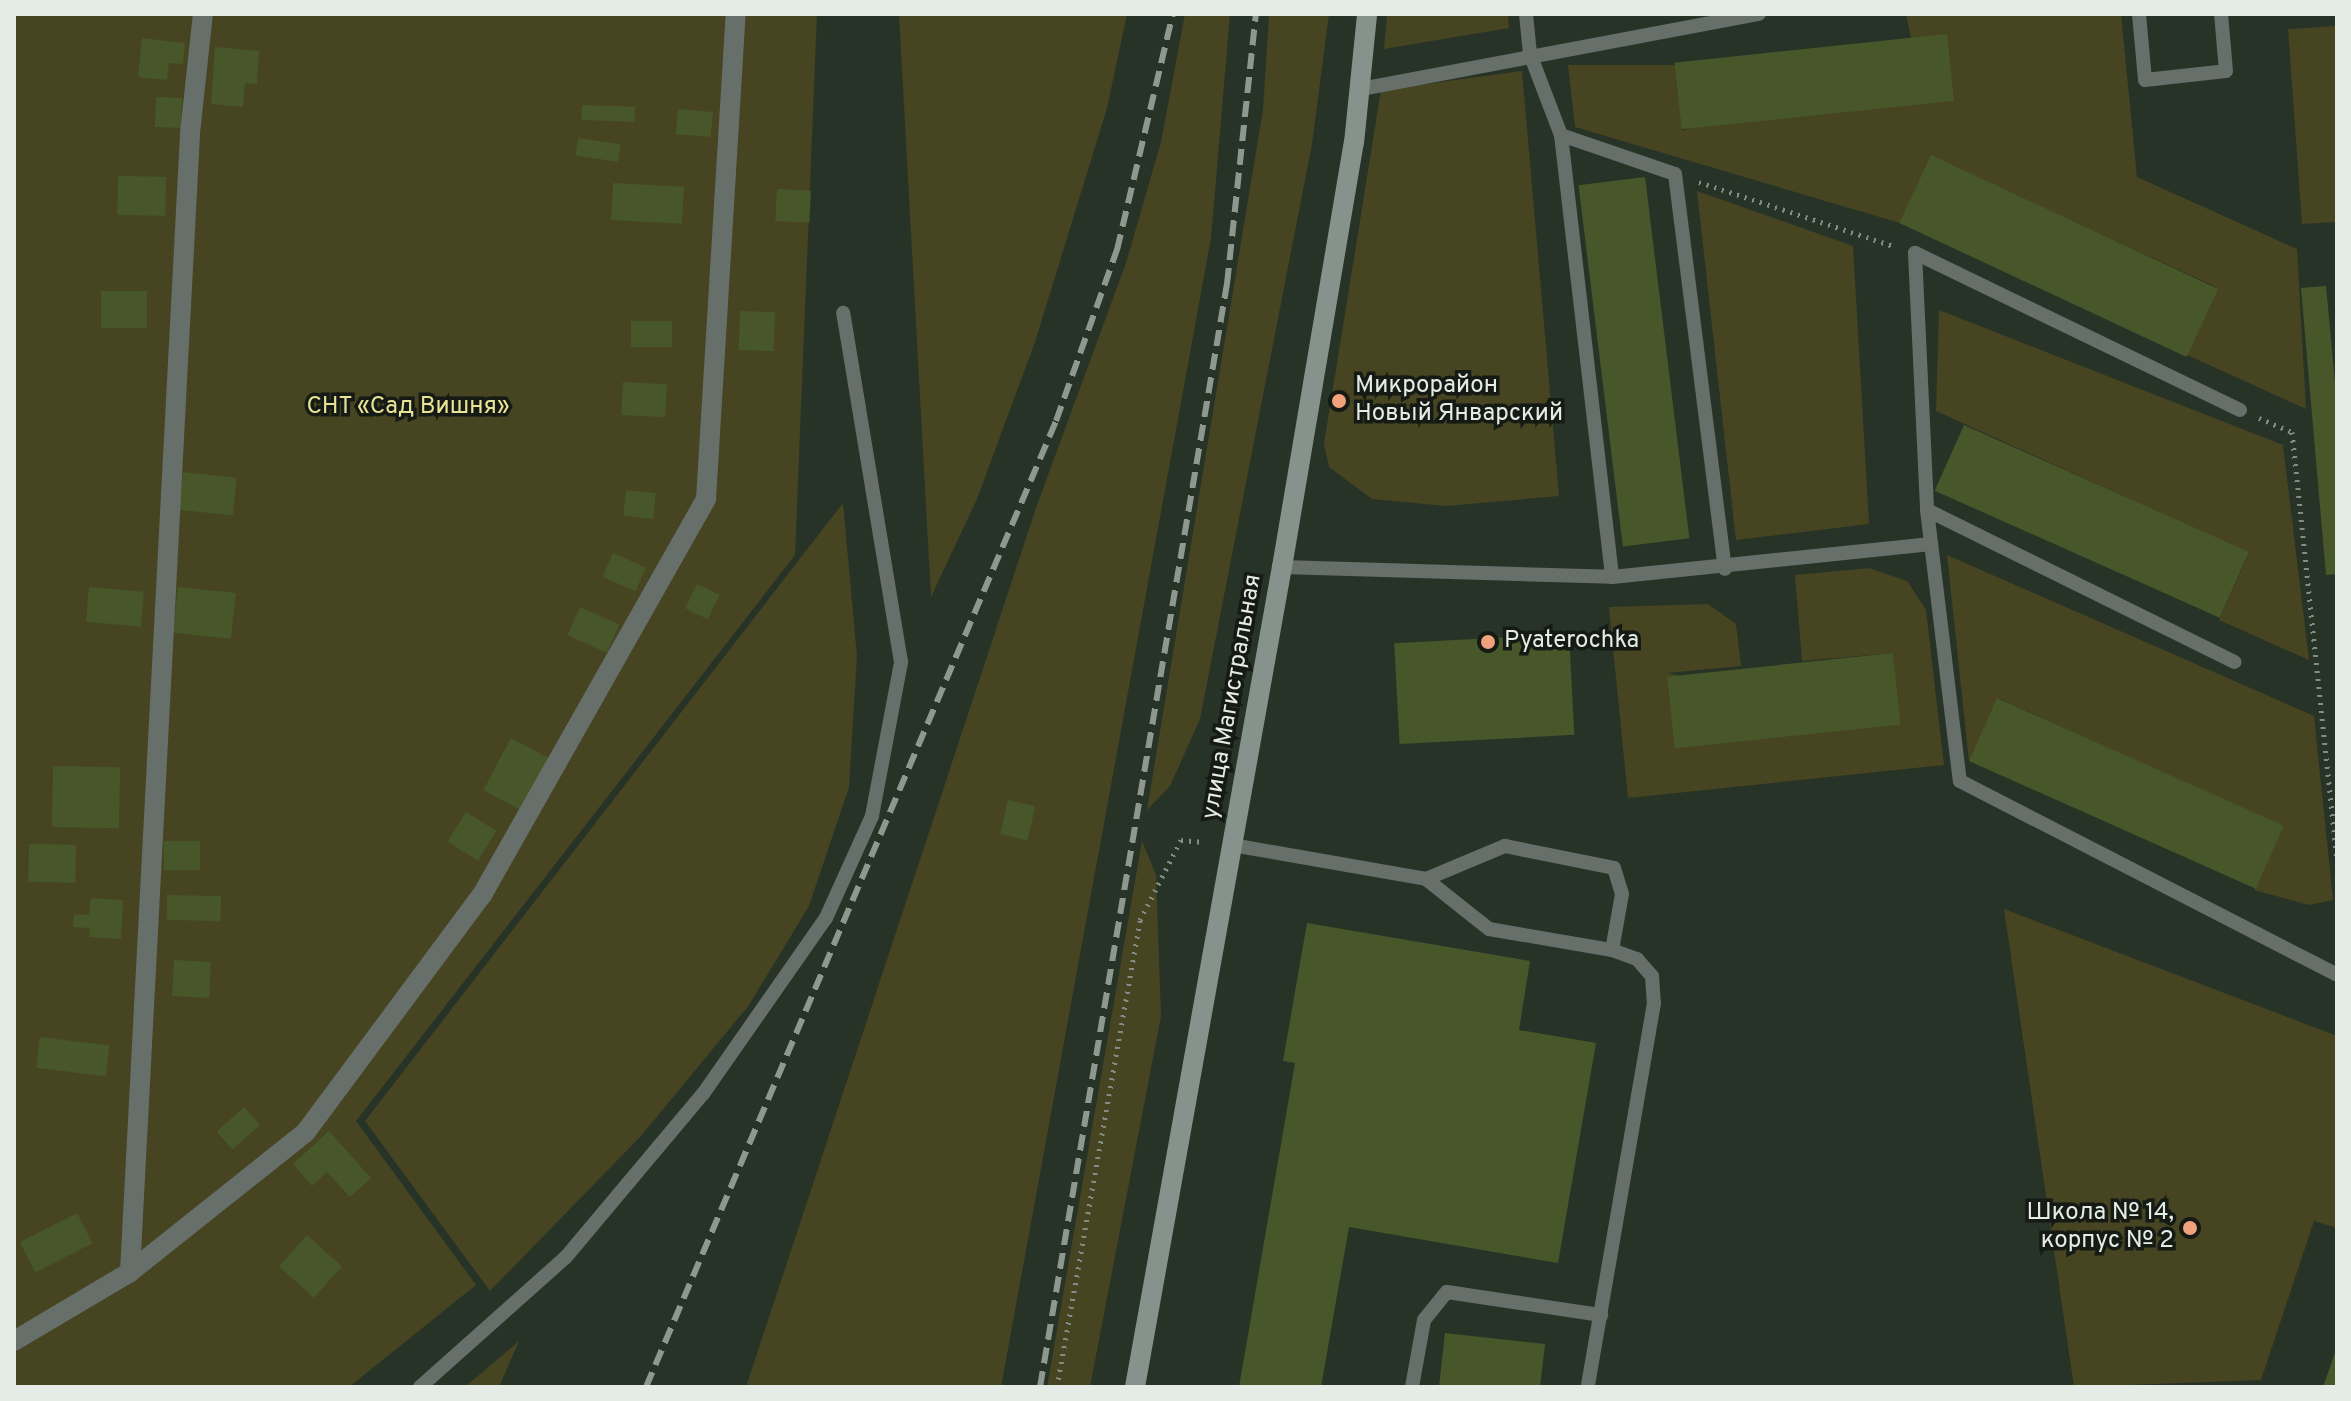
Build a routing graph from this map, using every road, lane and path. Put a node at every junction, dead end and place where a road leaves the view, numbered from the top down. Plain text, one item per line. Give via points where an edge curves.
1 (203, 14) edge
2 (736, 14) edge
3 (1367, 14) edge
4 (1526, 14) edge
5 (1759, 14) edge
6 (2139, 14) edge
7 (2221, 14) edge
8 (1530, 54) junction
9 (1361, 89) junction
10 (1561, 135) junction
11 (1675, 174) junction
12 (1915, 253) junction
13 (843, 313) dead end
14 (2240, 410) joint
15 (1927, 510) junction
16 (1931, 544) junction
17 (1282, 567) junction
18 (1725, 569) junction
19 (1612, 577) junction
20 (2235, 662) dead end
21 (1232, 845) junction
22 (2337, 858) edge
23 (1426, 879) junction
24 (1612, 950) junction
25 (2337, 975) edge
26 (130, 1272) junction
27 (1601, 1315) junction
28 (14, 1341) edge
29 (420, 1387) edge
30 (1057, 1387) edge
31 (1135, 1387) edge
32 (1412, 1387) edge
33 (1588, 1387) edge

1 - 26 street via 190,133
2 - 26 street via 706,499 482,895 314,1120
3 - 9 main road, улица Магистральная
4 - 8 lane
5 - 8 lane
6 - 7 lane via 2145,80 2226,71
8 - 9 lane
8 - 10 lane
9 - 17 main road, улица Магистральная
10 - 11 lane
10 - 19 lane
11 - 12 path
11 - 18 lane
12 - 14 lane
12 - 15 lane
13 - 29 lane via 901,662 872,816 826,918 703,1094 566,1257
14 - 22 path via 2292,432
15 - 16 lane
15 - 20 lane
16 - 18 lane
16 - 25 lane via 1960,781
17 - 19 lane
17 - 21 main road, улица Магистральная
18 - 19 lane
21 - 23 lane
21 - 30 path via 1181,840 1140,920
21 - 31 main road, улица Магистральная
23 - 24 lane via 1489,929
23 - 24 lane via 1505,846 1614,868 1622,894
24 - 27 lane via 1637,959 1652,976 1654,1003
26 - 28 street
27 - 32 lane via 1447,1292 1424,1320
27 - 33 lane

